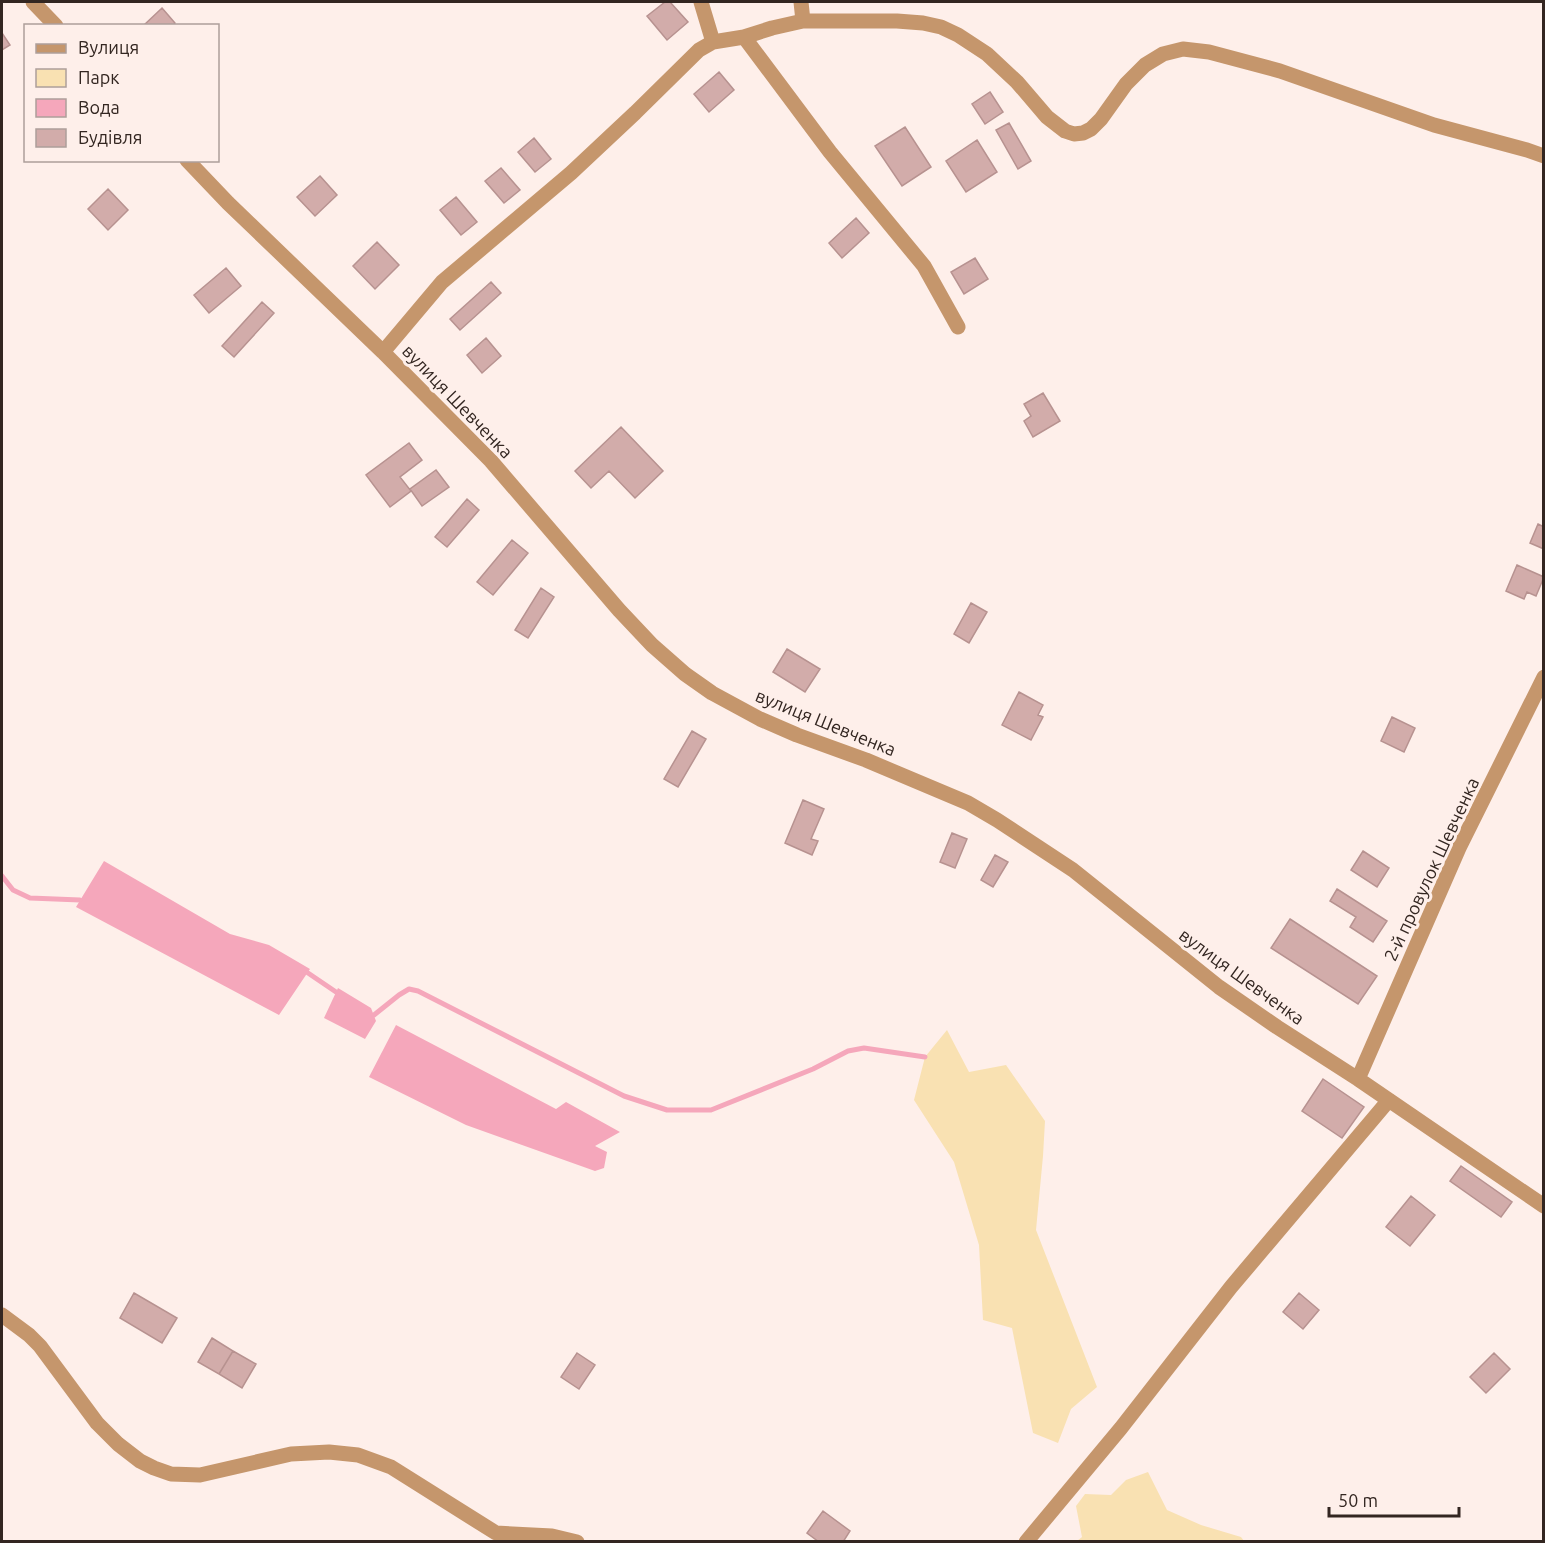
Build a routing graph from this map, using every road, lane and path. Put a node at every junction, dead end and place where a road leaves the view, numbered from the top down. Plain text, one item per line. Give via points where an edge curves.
1 (700, 2) edge
2 (801, 2) edge
3 (37, 3) edge
4 (803, 21) junction
5 (54, 24) edge
6 (744, 37) junction
7 (713, 42) junction
8 (1544, 156) edge
9 (189, 162) edge
10 (958, 327) dead end
11 (383, 352) junction
12 (1544, 677) edge
13 (1358, 1079) junction
14 (1389, 1100) junction
15 (1544, 1206) edge
16 (2, 1315) edge
17 (577, 1542) edge
18 (1026, 1542) edge

1 - 7 street
2 - 4 street
3 - 5 street
4 - 6 street
4 - 8 street via 897,21 941,27 987,54 1047,117 1074,134 1091,129 1145,65 1163,54 1183,49 1280,71 1434,125
6 - 7 street
6 - 10 street via 830,152 924,266
7 - 11 street via 699,50 570,173 442,282
9 - 11 street, вулиця Шевченка
11 - 13 street, вулиця Шевченка via 498,468 619,610 684,674 760,719 968,803 997,820 1073,870 1219,987
12 - 13 street, 2-й провулок Шевченка via 1460,848
13 - 14 street, вулиця Шевченка
14 - 15 street, вулиця Шевченка
14 - 18 street via 1231,1287
16 - 17 street via 40,1346 97,1423 118,1444 154,1468 171,1474 200,1475 291,1454 358,1455 391,1467 496,1533 552,1536

